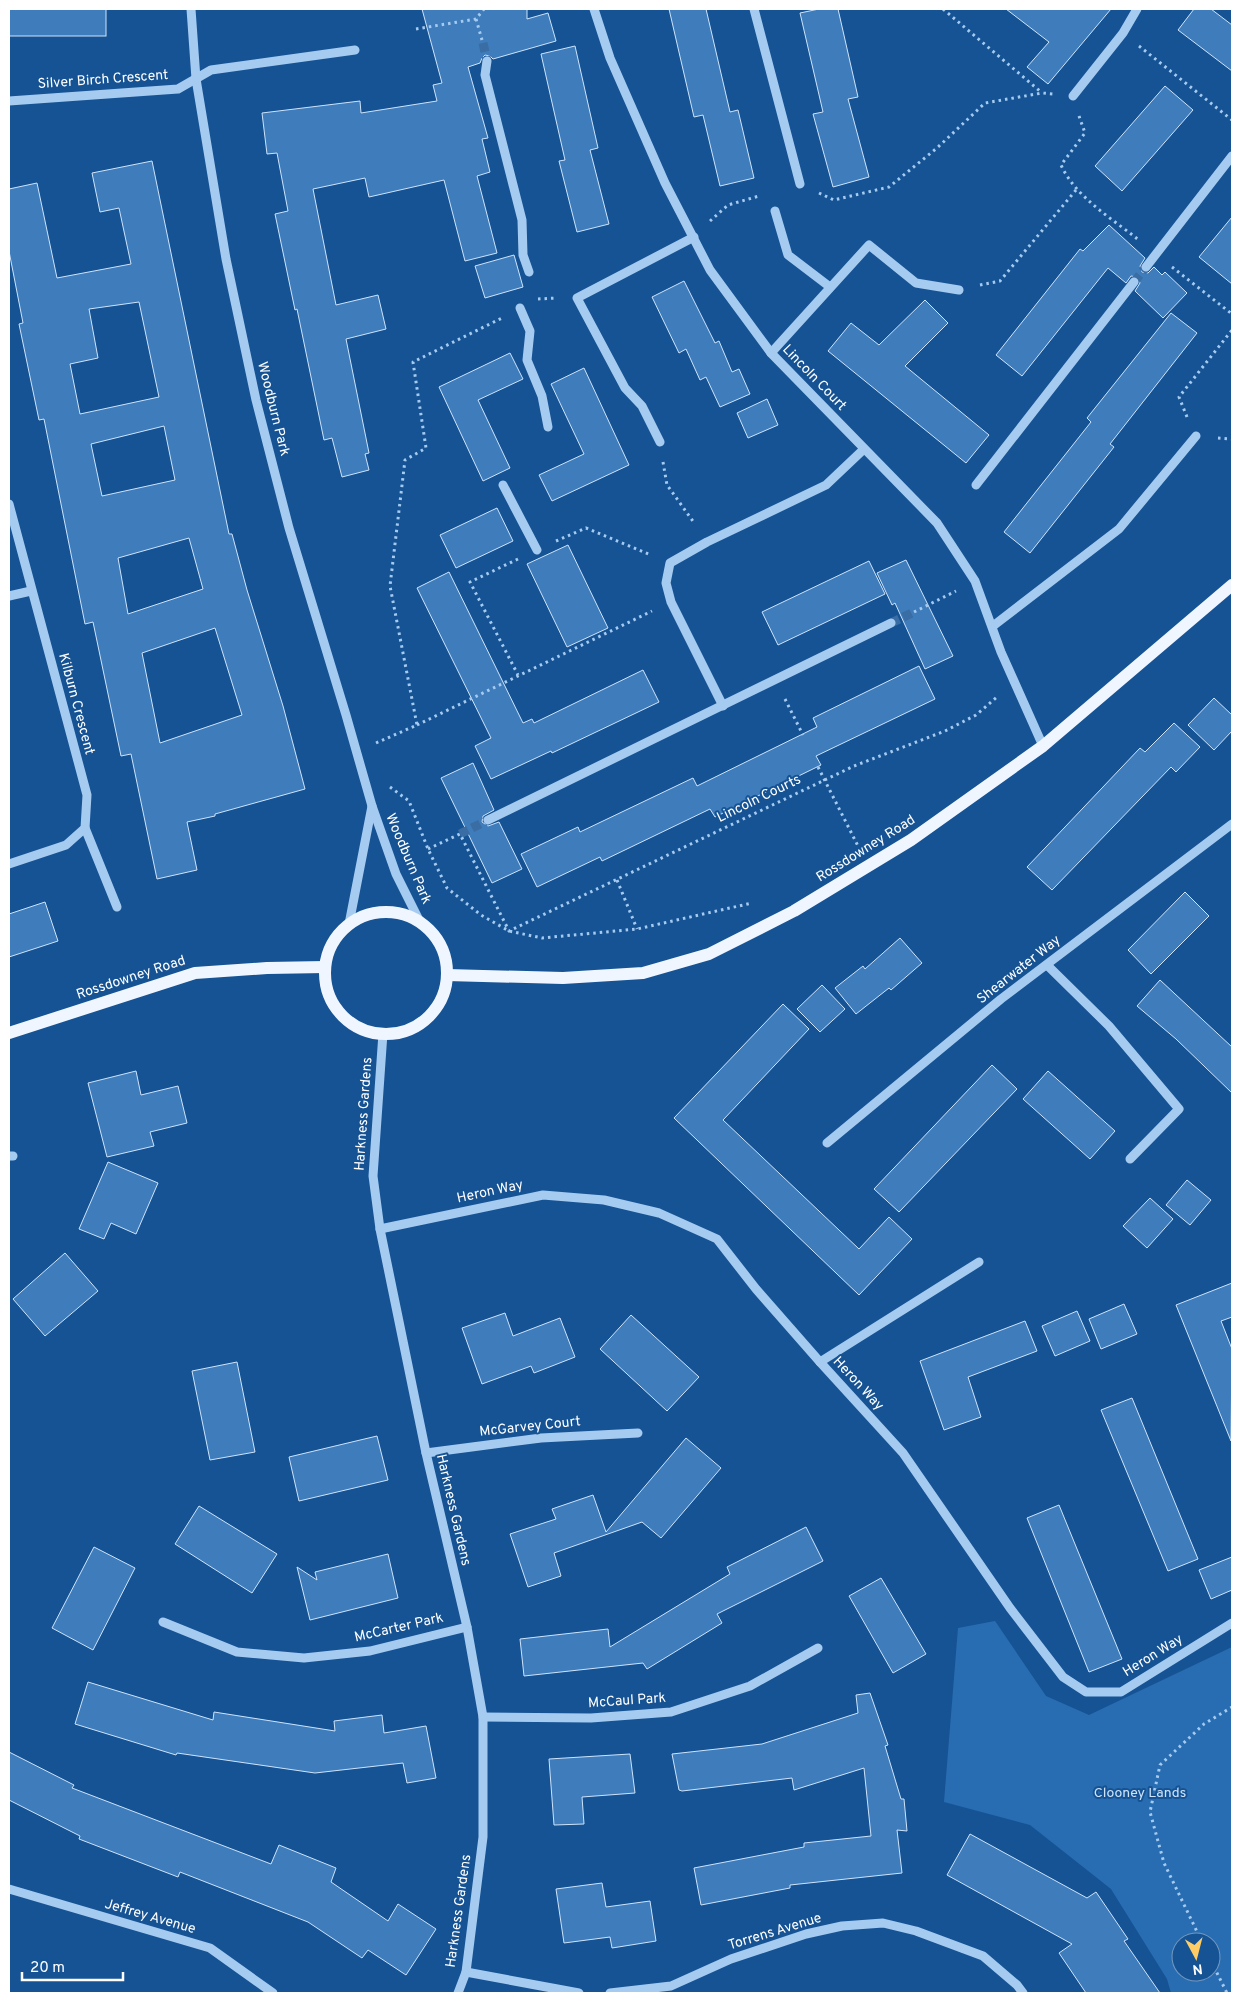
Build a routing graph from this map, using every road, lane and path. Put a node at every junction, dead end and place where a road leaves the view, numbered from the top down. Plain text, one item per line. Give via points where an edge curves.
1 (191, 9) edge
2 (484, 9) edge
3 (594, 9) edge
4 (754, 9) edge
5 (943, 9) edge
6 (1137, 9) edge
7 (476, 19) junction
8 (416, 29) dead end
9 (1123, 33) junction
10 (483, 43) tunnel mouth
11 (355, 50) dead end
12 (487, 61) tunnel mouth
13 (196, 79) junction
14 (1042, 93) junction
15 (1073, 96) junction
16 (9, 101) edge
17 (1232, 120) edge
18 (1232, 156) edge
19 (800, 184) joint
20 (1076, 190) junction
21 (762, 195) dead end
22 (776, 211) dead end
23 (694, 237) junction
24 (1156, 254) junction
25 (1146, 266) tunnel mouth
26 (529, 272) dead end
27 (1134, 282) tunnel mouth
28 (830, 287) junction
29 (959, 290) joint
30 (578, 298) junction
31 (520, 308) junction
32 (1232, 314) edge
33 (1232, 330) edge
34 (771, 354) junction
35 (548, 427) dead end
36 (1196, 436) joint
37 (660, 442) joint
38 (864, 449) junction
39 (503, 485) dead end
40 (976, 485) dead end
41 (9, 504) edge
42 (708, 542) junction
43 (537, 550) junction
44 (670, 563) junction
45 (975, 581) junction
46 (1232, 585) edge
47 (30, 591) junction
48 (9, 596) edge
49 (671, 602) junction
50 (914, 612) tunnel mouth
51 (891, 623) tunnel mouth
52 (993, 626) junction
53 (518, 675) junction
54 (776, 680) junction
55 (1014, 682) junction
56 (723, 706) junction
57 (417, 725) junction
58 (802, 735) dead end
59 (1043, 746) junction
60 (356, 752) junction
61 (360, 767) junction
62 (818, 767) dead end
63 (825, 780) junction
64 (372, 806) junction
65 (488, 820) tunnel mouth
66 (1232, 824) edge
67 (86, 828) junction
68 (428, 849) junction
69 (9, 864) edge
70 (868, 867) junction
71 (617, 880) junction
72 (759, 901) dead end
73 (117, 907) dead end
74 (420, 922) junction
75 (349, 924) junction
76 (637, 929) junction
77 (508, 931) junction
78 (1047, 965) junction
79 (325, 967) junction
80 (447, 975) junction
81 (9, 1033) edge
82 (383, 1033) junction
83 (827, 1143) dead end
84 (1130, 1159) dead end
85 (380, 1229) junction
86 (980, 1262) dead end
87 (820, 1362) junction
88 (638, 1433) dead end
89 (426, 1453) junction
90 (163, 1622) dead end
91 (1232, 1623) edge
92 (467, 1627) junction
93 (818, 1648) dead end
94 (1232, 1707) edge
95 (483, 1717) junction
96 (9, 1889) edge
97 (1197, 1932) edge
98 (466, 1972) junction
99 (1221, 1981) edge
100 (273, 1993) edge
101 (458, 1993) edge
102 (579, 1993) edge
103 (610, 1993) edge
104 (1023, 1993) edge
105 (1227, 1993) edge

1 - 13 street, Woodburn Park
2 - 7 path
3 - 23 street, Lincoln Court via 610,58 665,183
4 - 19 street
5 - 14 path
6 - 9 street
7 - 8 path
7 - 10 path
9 - 15 street
9 - 17 path
11 - 13 street, Silver Birch Crescent via 211,70
12 - 26 street via 485,75 522,220 523,255
13 - 16 street, Silver Birch Crescent via 178,89
13 - 60 street, Woodburn Park via 226,259 256,400 289,528
14 - 15 path
14 - 19 path via 986,103 888,187 834,200
15 - 20 path via 1085,133 1061,165
18 - 24 street
20 - 24 path
20 - 29 path via 1000,280
21 - 23 path via 728,205
22 - 28 street via 788,255
23 - 30 street
23 - 34 street, Lincoln Court via 710,270
24 - 25 street
24 - 32 path
27 - 40 street
28 - 29 street via 869,245 916,283
28 - 34 street
30 - 31 path via 541,298
30 - 37 street via 625,388 642,406
31 - 35 street via 530,331 527,360 542,396
31 - 57 path via 413,362 426,448 405,460 390,586
33 - 36 path via 1179,397
34 - 38 street, Lincoln Court
36 - 52 street via 1119,529
37 - 42 path via 667,485
38 - 42 street via 826,485
38 - 45 street, Lincoln Court via 937,523
39 - 43 street
41 - 47 street, Kilburn Crescent
42 - 44 street
43 - 44 path via 586,528
43 - 53 path via 470,582
44 - 49 street via 666,583
45 - 50 path
45 - 52 street, Lincoln Court
46 - 59 main road, Rossdowney Road
47 - 48 street
47 - 67 street, Kilburn Crescent via 87,795
49 - 53 path
49 - 56 street
51 - 54 street
52 - 55 street, Lincoln Court
53 - 57 path
54 - 56 street
54 - 58 path
55 - 59 street, Lincoln Court
55 - 63 path, Lincoln Courts via 976,715
56 - 65 street
57 - 60 path
59 - 70 main road, Rossdowney Road
60 - 61 street, Woodburn Park
61 - 64 street, Woodburn Park
61 - 68 path via 409,801
62 - 63 path
63 - 70 path
63 - 71 path, Lincoln Courts
64 - 74 street, Woodburn Park via 396,874
64 - 75 street, Woodburn Park
66 - 78 street, Shearwater Way
67 - 69 street via 66,845
67 - 73 street
68 - 77 path via 447,888
68 - 77 path via 460,834
70 - 80 main road, Rossdowney Road via 794,912 709,954 643,973 562,978
71 - 76 path
71 - 77 path, Lincoln Courts
72 - 76 path
74 - 75 main road via 402,914 381,912 364,915
74 - 80 main road via 435,936 444,954
75 - 79 main road via 329,950
76 - 77 path via 542,938
78 - 83 street, Shearwater Way via 1001,999
78 - 84 street via 1109,1026 1179,1109
79 - 81 main road, Rossdowney Road via 194,973
79 - 82 main road via 326,987 334,1005 347,1020 364,1030
80 - 82 main road via 443,994 434,1011 420,1024 402,1032
82 - 85 street, Harkness Gardens via 373,1176
85 - 87 street, Heron Way via 543,1195 604,1200 659,1213 716,1239
85 - 89 street, Harkness Gardens
86 - 87 street
87 - 91 street, Heron Way via 904,1453 1010,1608 1063,1677 1086,1692 1121,1692
88 - 89 street, McGarvey Court via 541,1438
89 - 92 street, Harkness Gardens
90 - 92 street, McCarter Park via 237,1652 304,1658 370,1651
92 - 95 street, Harkness Gardens
93 - 95 street, McCaul Park via 750,1686 671,1712 591,1718
94 - 97 path via 1204,1724 1160,1765 1150,1812 1164,1863
95 - 98 street, Harkness Gardens via 483,1837
96 - 100 street, Jeffrey Avenue via 210,1948
98 - 101 street, Harkness Gardens
98 - 102 street
99 - 105 path
103 - 104 street, Torrens Avenue via 671,1986 731,1959 806,1934 842,1926 883,1923 916,1931 984,1956

